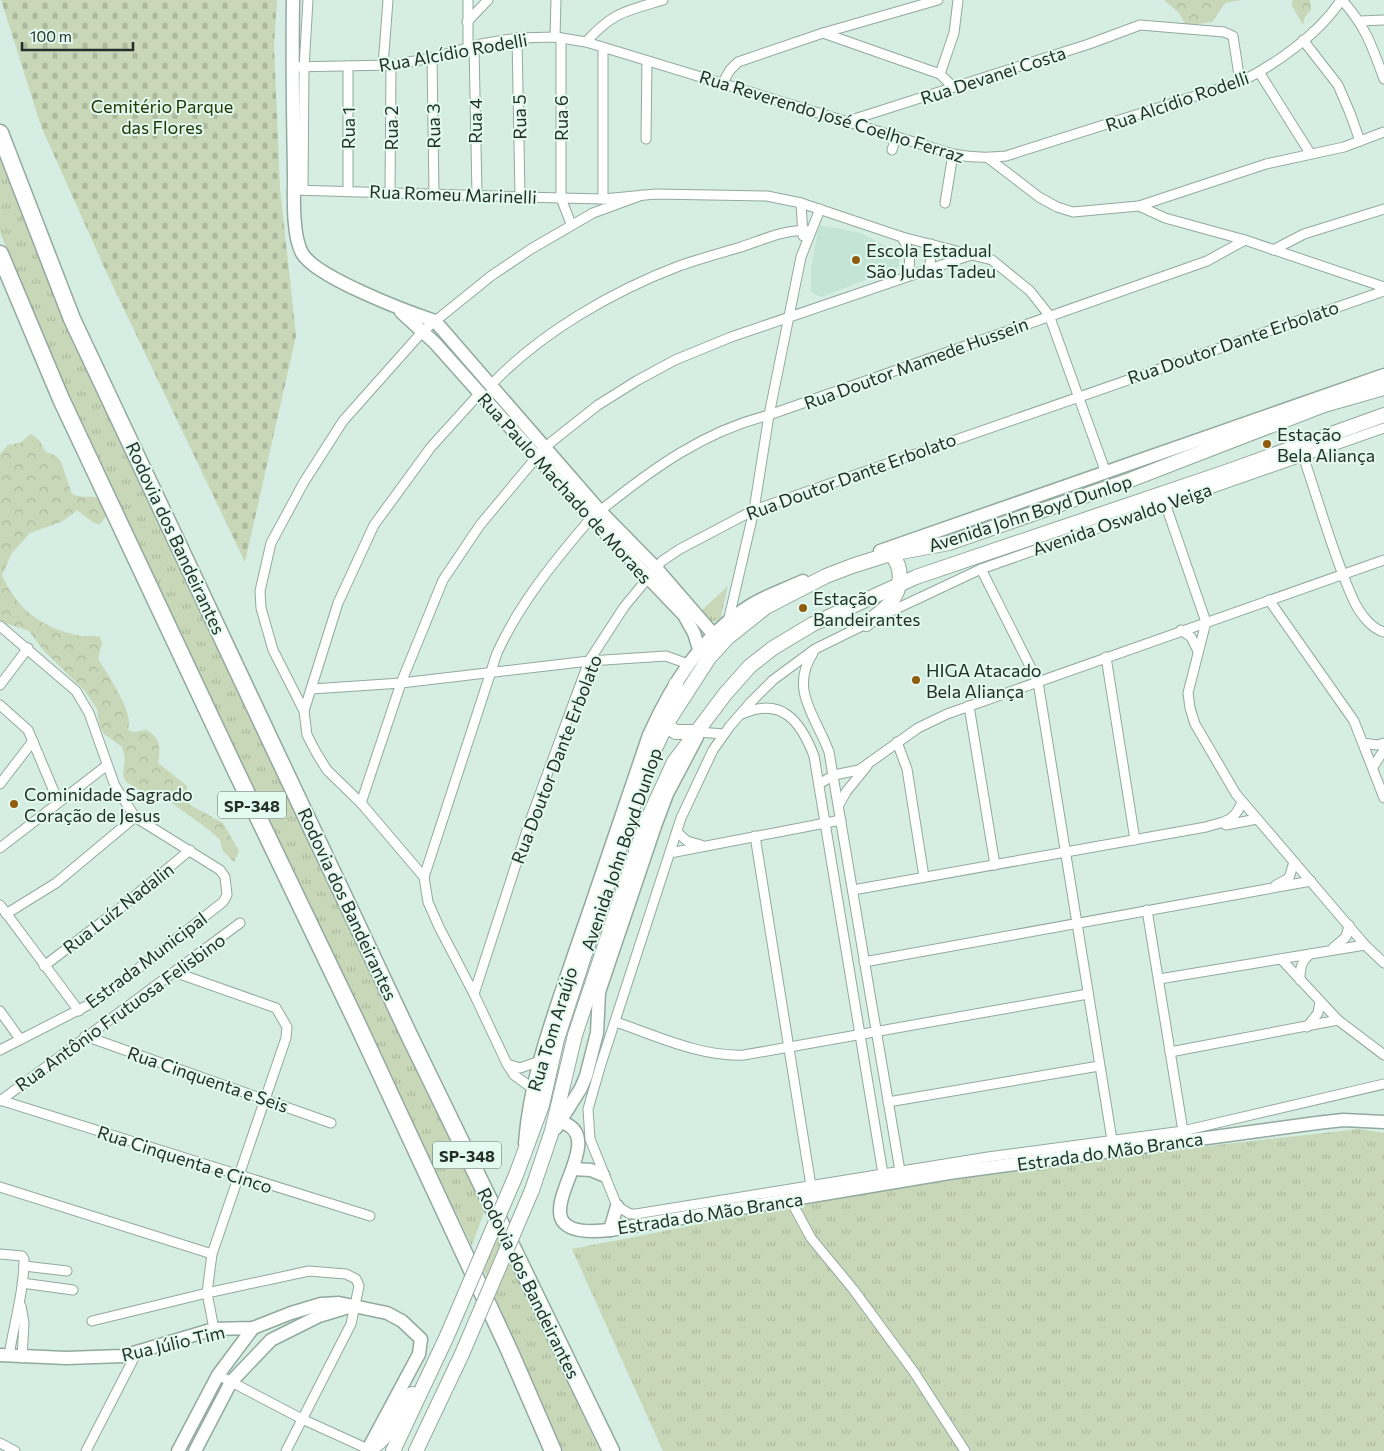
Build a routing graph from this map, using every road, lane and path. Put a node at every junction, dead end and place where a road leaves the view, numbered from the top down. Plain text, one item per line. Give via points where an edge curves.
1 (292, 0) edge
2 (308, 0) edge
3 (388, 0) edge
4 (468, 0) edge
5 (488, 0) edge
6 (556, 0) edge
7 (663, 0) edge
8 (938, 0) edge
9 (958, 0) edge
10 (1342, 0) edge
11 (1360, 20) junction
12 (1384, 20) edge
13 (467, 22) junction
14 (823, 33) junction
15 (517, 38) junction
16 (558, 38) junction
17 (1303, 40) junction
18 (586, 42) junction
19 (471, 47) junction
20 (603, 48) junction
21 (432, 58) junction
22 (647, 61) junction
23 (387, 65) junction
24 (348, 66) junction
25 (298, 68) junction
26 (1259, 72) junction
27 (940, 74) junction
28 (1384, 79) edge
29 (1240, 82) junction
30 (722, 84) junction
31 (953, 87) junction
32 (845, 122) junction
33 (1384, 132) edge
34 (0, 133) edge
35 (896, 137) junction
36 (646, 139) dead end
37 (1360, 141) junction
38 (892, 150) dead end
39 (1310, 153) junction
40 (954, 154) junction
41 (988, 158) junction
42 (299, 190) junction
43 (348, 190) junction
44 (390, 191) junction
45 (434, 194) junction
46 (642, 195) junction
47 (477, 196) junction
48 (520, 196) junction
49 (560, 198) junction
50 (603, 199) junction
51 (801, 203) junction
52 (945, 203) dead end
53 (1139, 206) junction
54 (820, 209) junction
55 (1384, 209) edge
56 (593, 213) junction
57 (571, 224) junction
58 (806, 231) junction
59 (902, 237) junction
60 (1245, 240) junction
61 (931, 244) junction
62 (1274, 250) junction
63 (0, 254) edge
64 (974, 254) junction
65 (930, 268) junction
66 (908, 276) junction
67 (1384, 289) edge
68 (390, 302) junction
69 (1049, 315) junction
70 (790, 318) junction
71 (435, 321) junction
72 (423, 331) junction
73 (1384, 375) edge
74 (491, 385) junction
75 (1384, 388) edge
76 (479, 394) junction
77 (1078, 395) junction
78 (769, 415) junction
79 (1384, 415) edge
80 (1384, 428) edge
81 (540, 452) junction
82 (1303, 456) junction
83 (1106, 473) junction
84 (1165, 503) junction
85 (754, 510) junction
86 (596, 514) junction
87 (890, 554) junction
88 (869, 557) junction
89 (1384, 560) edge
90 (656, 568) junction
91 (981, 569) junction
92 (1344, 574) junction
93 (648, 579) junction
94 (812, 580) junction
95 (898, 585) junction
96 (1268, 600) junction
97 (728, 622) junction
98 (1206, 622) junction
99 (866, 624) junction
100 (0, 626) edge
101 (1181, 630) junction
102 (1384, 632) edge
103 (714, 635) junction
104 (28, 648) junction
105 (699, 649) junction
106 (815, 649) junction
107 (1198, 651) junction
108 (1106, 657) junction
109 (589, 661) junction
110 (688, 664) junction
111 (492, 673) junction
112 (1038, 682) junction
113 (401, 683) junction
114 (676, 684) junction
115 (0, 685) edge
116 (312, 689) junction
117 (0, 705) edge
118 (969, 706) junction
119 (304, 711) junction
120 (738, 716) junction
121 (667, 723) junction
122 (698, 732) junction
123 (724, 734) junction
124 (33, 741) junction
125 (897, 742) junction
126 (1363, 743) junction
127 (1384, 743) edge
128 (1384, 750) edge
129 (868, 764) junction
130 (106, 766) junction
131 (1373, 767) junction
132 (834, 775) junction
133 (0, 784) edge
134 (819, 784) junction
135 (1384, 798) edge
136 (58, 802) junction
137 (1242, 802) junction
138 (361, 803) junction
139 (839, 805) junction
140 (135, 816) junction
141 (1257, 819) junction
142 (841, 820) junction
143 (824, 823) junction
144 (1206, 827) junction
145 (677, 832) junction
146 (755, 836) junction
147 (1135, 840) junction
148 (706, 845) junction
149 (0, 848) edge
150 (190, 850) junction
151 (1065, 852) junction
152 (670, 853) junction
153 (1294, 862) junction
154 (995, 865) junction
155 (424, 877) junction
156 (924, 878) junction
157 (1311, 880) junction
158 (1264, 889) junction
159 (853, 890) junction
160 (0, 906) edge
161 (1147, 910) junction
162 (6, 914) junction
163 (240, 923) dead end
164 (1077, 923) junction
165 (1349, 926) junction
166 (1365, 945) junction
167 (1328, 951) junction
168 (1310, 954) junction
169 (1281, 959) junction
170 (864, 962) junction
171 (1384, 963) edge
172 (44, 966) junction
173 (174, 972) junction
174 (1159, 980) junction
175 (1300, 980) junction
176 (474, 994) junction
177 (1088, 994) junction
178 (1320, 1002) junction
179 (0, 1011) edge
180 (79, 1011) junction
181 (1338, 1020) junction
182 (616, 1022) junction
183 (1307, 1027) junction
184 (877, 1031) junction
185 (860, 1034) junction
186 (85, 1036) junction
187 (20, 1039) junction
188 (788, 1048) junction
189 (0, 1050) edge
190 (1170, 1052) junction
191 (1384, 1057) edge
192 (540, 1061) junction
193 (507, 1064) junction
194 (601, 1064) junction
195 (1099, 1066) junction
196 (1384, 1076) edge
197 (1381, 1085) edge
198 (532, 1088) junction
199 (581, 1088) junction
200 (0, 1100) edge
201 (265, 1100) junction
202 (888, 1102) junction
203 (1384, 1122) edge
204 (331, 1123) dead end
205 (557, 1127) junction
206 (1183, 1131) junction
207 (1112, 1140) junction
208 (1054, 1148) junction
209 (525, 1153) junction
210 (1088, 1154) junction
211 (573, 1169) junction
212 (900, 1171) junction
213 (883, 1174) junction
214 (603, 1175) junction
215 (239, 1177) junction
216 (811, 1186) junction
217 (0, 1187) edge
218 (790, 1201) junction
219 (617, 1206) junction
220 (370, 1216) dead end
221 (610, 1230) junction
222 (0, 1254) edge
223 (212, 1254) junction
224 (24, 1266) junction
225 (67, 1271) dead end
226 (22, 1283) junction
227 (72, 1290) dead end
228 (207, 1293) junction
229 (20, 1304) junction
230 (354, 1305) junction
231 (92, 1321) dead end
232 (253, 1328) junction
233 (214, 1329) junction
234 (271, 1340) junction
235 (136, 1354) junction
236 (4, 1355) edge
237 (22, 1358) junction
238 (218, 1375) junction
239 (231, 1382) junction
240 (426, 1382) junction
241 (302, 1419) junction
242 (0, 1443) edge
243 (367, 1450) edge
244 (15, 1451) edge
245 (86, 1451) edge
246 (178, 1451) edge
247 (195, 1451) edge
248 (286, 1451) edge
249 (393, 1451) edge
250 (416, 1451) edge
251 (553, 1451) edge
252 (611, 1451) edge
253 (965, 1451) edge

1 - 25 main road
2 - 25 street
3 - 23 street, Rua 2
4 - 13 street, Rua 4
5 - 13 street
6 - 16 street, Rua 6
7 - 18 street via 619,14 603,23
8 - 14 street
9 - 27 street via 954,33
10 - 11 street
10 - 17 street, Rua Alcídio Rodelli via 1325,22
11 - 12 street
11 - 28 street
13 - 19 street, Rua 4
14 - 27 street
14 - 30 street via 738,62
15 - 16 street, Rua Alcídio Rodelli
15 - 19 street, Rua Alcídio Rodelli
15 - 48 street, Rua 5
16 - 18 street, Rua Reverendo José Coelho Ferraz
16 - 49 street, Rua 6
17 - 26 street, Rua Alcídio Rodelli
17 - 37 street via 1338,85
18 - 20 street, Rua Reverendo José Coelho Ferraz
19 - 21 street, Rua Alcídio Rodelli
19 - 47 street, Rua 4
20 - 22 street, Rua Reverendo José Coelho Ferraz
20 - 50 street
21 - 23 street, Rua Alcídio Rodelli
21 - 45 street, Rua 3
22 - 30 street, Rua Reverendo José Coelho Ferraz
22 - 36 street
23 - 24 street, Rua Alcídio Rodelli
23 - 44 street, Rua 2
24 - 25 street, Rua Alcídio Rodelli
24 - 43 street, Rua 1
25 - 42 main road
26 - 29 street, Rua Alcídio Rodelli
26 - 39 street
27 - 31 street
29 - 31 street, Rua Devanei Costa via 1233,36 1224,32 1140,25
29 - 41 street, Rua Alcídio Rodelli via 1006,156
30 - 32 street, Rua Reverendo José Coelho Ferraz
31 - 32 street, Rua Devanei Costa
32 - 35 street, Rua Reverendo José Coelho Ferraz
33 - 37 street
34 - 252 highway, Rodovia dos Bandeirantes / SP-348 via 72,319 404,1026
35 - 38 street
35 - 40 street, Rua Reverendo José Coelho Ferraz
37 - 39 street
39 - 53 street via 1266,164
40 - 41 street, Rua Reverendo José Coelho Ferraz
40 - 52 street
41 - 53 street, Rua Reverendo José Coelho Ferraz via 1057,207 1073,212
42 - 43 street, Rua Romeu Marinelli
42 - 68 main road via 302,253 312,265 337,279
43 - 44 street, Rua Romeu Marinelli
44 - 45 street, Rua Romeu Marinelli
45 - 47 street, Rua Romeu Marinelli
46 - 50 street, Rua Romeu Marinelli
46 - 51 street, Rua Romeu Marinelli via 740,194
46 - 56 street, Rua Romeu Marinelli
47 - 48 street, Rua Romeu Marinelli
48 - 49 street, Rua Romeu Marinelli
49 - 50 street, Rua Romeu Marinelli
49 - 57 street
50 - 56 street, Rua Romeu Marinelli
51 - 54 street, Rua Romeu Marinelli
51 - 58 street
53 - 60 street, Rua Reverendo José Coelho Ferraz via 1165,218
54 - 58 street
54 - 59 street, Rua Romeu Marinelli
55 - 62 street via 1304,234
56 - 57 street, Rua Romeu Marinelli
57 - 71 street, Rua Romeu Marinelli via 491,276
58 - 70 street
58 - 74 street via 768,238 679,266 632,288 559,328 521,356
59 - 61 street, Rua Romeu Marinelli
59 - 66 street via 911,261
60 - 62 street, Rua Reverendo José Coelho Ferraz
60 - 69 street, Rua Doutor Mamede Hussein via 1207,262
61 - 64 street, Rua Romeu Marinelli
61 - 65 street
62 - 67 street, Rua Reverendo José Coelho Ferraz
63 - 251 highway, SP-348 via 61,399 357,1023
64 - 65 street
64 - 69 street, Rua Romeu Marinelli via 992,260 1008,272 1030,291
65 - 66 street
66 - 70 street
67 - 77 street, Rua Doutor Dante Erbolato
68 - 71 main road
68 - 72 main road, Rua Paulo Machado de Moraes
69 - 77 street, Rua Romeu Marinelli
69 - 78 street, Rua Doutor Mamede Hussein
70 - 78 street
70 - 81 street via 675,360 598,405
71 - 72 street, Rua Romeu Marinelli
71 - 74 main road, Rua Paulo Machado de Moraes
72 - 76 main road, Rua Paulo Machado de Moraes
72 - 119 street, Rua Romeu Marinelli via 343,421 286,513 266,558 260,591 265,626 273,650
73 - 83 main road
74 - 81 main road, Rua Paulo Machado de Moraes
75 - 87 main road, Avenida John Boyd Dunlop via 1297,415 1130,480 949,543
76 - 81 main road, Rua Paulo Machado de Moraes
76 - 116 street via 431,447 374,525 338,603
77 - 83 street, Rua Romeu Marinelli
77 - 85 street, Rua Doutor Dante Erbolato
78 - 85 street
78 - 86 street, Rua Doutor Mamede Hussein via 740,422 675,455 641,477
79 - 95 main road, Avenida John Boyd Dunlop
80 - 82 street, Avenida Oswaldo Veiga
81 - 86 main road, Rua Paulo Machado de Moraes
81 - 113 street via 480,526 443,580
82 - 84 street, Avenida Oswaldo Veiga
82 - 92 street
83 - 88 main road
84 - 91 street, Avenida Oswaldo Veiga
84 - 98 street
85 - 90 street, Rua Doutor Dante Erbolato via 680,548
85 - 97 street
86 - 90 main road, Rua Paulo Machado de Moraes
86 - 93 main road, Rua Paulo Machado de Moraes
86 - 111 street, Rua Doutor Mamede Hussein via 569,544 506,634
87 - 88 main road, Avenida John Boyd Dunlop
87 - 95 main road via 900,568
88 - 94 main road, Avenida John Boyd Dunlop
89 - 92 street
90 - 93 street, Rua Doutor Dante Erbolato
90 - 103 main road, Rua Paulo Machado de Moraes
91 - 99 street, Avenida Oswaldo Veiga
91 - 112 street
92 - 96 street
92 - 102 street via 1356,605 1374,628
93 - 105 main road, Rua Paulo Machado de Moraes via 687,620
93 - 109 street, Rua Doutor Dante Erbolato via 624,608
94 - 97 main road via 752,604
94 - 121 main road, Avenida John Boyd Dunlop via 766,607 727,638 709,658
95 - 99 main road via 888,606
95 - 122 main road, Avenida John Boyd Dunlop via 813,624 773,648 750,666 726,692
96 - 98 street
96 - 126 street via 1354,721
97 - 103 main road
98 - 101 street
98 - 107 street
99 - 106 street, Avenida Oswaldo Veiga
100 - 104 street
101 - 107 street via 1190,637
101 - 108 street
103 - 105 main road
104 - 115 street
104 - 130 street via 76,690 95,729
105 - 110 main road
106 - 120 street, Avenida Oswaldo Veiga via 773,680
106 - 132 street via 803,674 802,688 830,752
107 - 137 street via 1190,679 1190,708 1195,724
108 - 112 street
108 - 147 street
109 - 110 street via 666,656
109 - 111 street
109 - 176 street, Rua Doutor Dante Erbolato via 530,821
110 - 114 main road
111 - 113 street
111 - 155 street, Rua Doutor Mamede Hussein
112 - 118 street
112 - 151 street
113 - 116 street
113 - 138 street
114 - 121 main road via 665,712
114 - 192 main road, Rua Tom Araújo via 649,735
116 - 119 street
117 - 124 street via 28,730
118 - 125 street via 918,728
118 - 154 street
119 - 138 street via 307,736 317,754 327,770
120 - 123 street, Avenida Oswaldo Veiga
120 - 134 street via 767,708 785,713 794,720 809,742
121 - 122 main road via 676,732
121 - 209 main road, Avenida John Boyd Dunlop via 645,770 627,823 557,1039 542,1105
122 - 123 street
122 - 199 main road via 667,794 599,992 598,1032
122 - 205 main road, Avenida John Boyd Dunlop via 674,762 646,823 575,1034
123 - 145 street, Avenida Oswaldo Veiga via 694,788
124 - 133 street
124 - 136 street
125 - 129 street
125 - 156 street via 907,769
126 - 127 street via 1376,746
126 - 131 street
128 - 131 street
129 - 132 street via 851,773
129 - 139 street
130 - 136 street
130 - 140 street
131 - 135 street
132 - 134 street
132 - 139 street
134 - 143 street
136 - 149 street
137 - 141 street
137 - 144 street via 1231,820
138 - 155 street
139 - 142 street
140 - 150 street
140 - 162 street via 56,883
141 - 144 street
141 - 153 street
142 - 143 street
142 - 159 street
143 - 146 street
143 - 185 street
144 - 147 street
145 - 148 street via 689,842
145 - 152 street, Avenida Oswaldo Veiga
146 - 148 street
146 - 188 street
147 - 151 street
148 - 152 street
150 - 172 street, Rua Luíz Nadalin via 119,910
150 - 180 street, Estrada Municipal via 220,870 227,887 223,902 115,988
151 - 154 street
151 - 164 street
152 - 182 street, Avenida Oswaldo Veiga
153 - 157 street
153 - 158 street via 1289,878
154 - 156 street
155 - 176 street via 428,902
156 - 159 street
157 - 158 street
157 - 165 street
158 - 161 street
159 - 170 street
160 - 162 street
161 - 164 street
161 - 174 street
162 - 172 street
163 - 173 street, Rua Antônio Frutuosa Felisbino
164 - 170 street
164 - 177 street
165 - 166 street
165 - 167 street via 1346,937
166 - 167 street
166 - 171 street
167 - 168 street
168 - 169 street
168 - 175 street via 1300,968
169 - 174 street
169 - 175 street
170 - 184 street
172 - 180 street
173 - 186 street, Rua Antônio Frutuosa Felisbino
173 - 201 street via 276,1008 282,1016 287,1027 286,1038
174 - 190 street
175 - 178 street
176 - 193 street
177 - 184 street
177 - 195 street
178 - 181 street
178 - 183 street via 1318,1013
179 - 187 street
180 - 187 street, Estrada Municipal
181 - 183 street
181 - 191 street
182 - 188 street via 725,1056
182 - 194 street, Avenida Oswaldo Veiga
183 - 190 street
184 - 185 street
184 - 202 street
185 - 188 street
185 - 213 street
186 - 200 street, Rua Antônio Frutuosa Felisbino
186 - 201 street, Rua Cinquenta e Seis
187 - 189 street, Estrada Municipal
188 - 216 street
190 - 206 street
192 - 193 street via 520,1068
192 - 198 main road, Rua Tom Araújo
193 - 198 street via 514,1075
194 - 199 street
194 - 214 street, Avenida Oswaldo Veiga via 587,1123
195 - 202 street
195 - 207 street
196 - 197 street
197 - 206 street
198 - 209 main road, Rua Tom Araújo
199 - 205 main road
200 - 215 street, Rua Cinquenta e Cinco
201 - 204 street, Rua Cinquenta e Seis
201 - 215 street
202 - 212 street
203 - 210 main road, Estrada do Mão Branca via 1343,1120
205 - 211 main road, Estrada do Mão Branca via 569,1125 578,1139 579,1149
205 - 250 main road, Avenida John Boyd Dunlop, bridge via 462,1354
206 - 207 street
207 - 208 street
208 - 210 main road
208 - 212 street
209 - 240 main road, Avenida John Boyd Dunlop, bridge
210 - 218 main road, Estrada do Mão Branca via 949,1173
211 - 214 main road via 591,1170
211 - 221 main road, Estrada do Mão Branca via 560,1198 560,1212 565,1222 577,1231
212 - 213 street
213 - 216 street
214 - 219 street
215 - 220 street, Rua Cinquenta e Cinco
215 - 223 street
216 - 219 street via 636,1214
217 - 223 street
218 - 221 main road, Estrada do Mão Branca
218 - 253 street via 811,1238 914,1372
219 - 221 main road
222 - 224 street via 22,1256
223 - 228 street
224 - 225 street
224 - 226 street
226 - 227 street
226 - 229 street
228 - 230 street via 309,1271 325,1272 346,1274 356,1279 359,1286
228 - 231 street
228 - 233 street
229 - 236 street
229 - 237 street via 24,1323
230 - 232 main road, Rua Júlio Tim via 321,1304
230 - 234 main road via 319,1316
230 - 241 street via 351,1324
230 - 243 main road, Rua Júlio Tim via 387,1313 402,1321 421,1339 419,1354
232 - 233 main road, Rua Júlio Tim
232 - 234 main road
232 - 238 main road
233 - 235 main road, Rua Júlio Tim
234 - 239 main road
235 - 237 main road, Rua Júlio Tim via 103,1358
235 - 245 street
236 - 237 main road, Rua Júlio Tim
238 - 239 street
238 - 246 main road
239 - 241 street
239 - 247 main road
240 - 243 main road via 412,1394 376,1446
240 - 249 main road, Avenida John Boyd Dunlop
241 - 243 street
241 - 248 street
242 - 244 street

